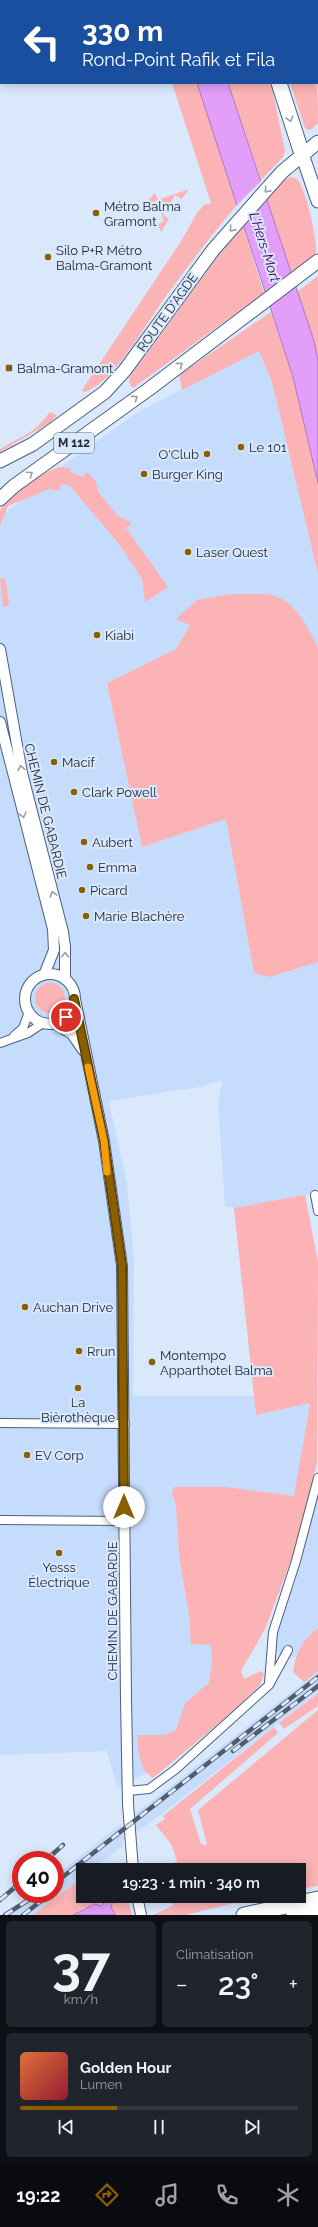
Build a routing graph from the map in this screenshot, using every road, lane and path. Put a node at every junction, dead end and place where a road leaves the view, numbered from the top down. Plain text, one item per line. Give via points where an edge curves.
1 (279, 84) edge
2 (318, 142) edge
3 (302, 154) junction
4 (318, 201) edge
5 (316, 263) edge
6 (0, 461) edge
7 (0, 499) edge
8 (0, 649) edge
9 (0, 722) edge
10 (44, 974) junction
11 (65, 979) junction
12 (74, 999) junction
13 (29, 1012) junction
14 (43, 1023) junction
15 (54, 1023) junction
16 (3, 1042) edge
17 (84, 1050) junction
18 (315, 1195) dead end
19 (318, 1211) edge
20 (0, 1423) edge
21 (125, 1424) junction
22 (318, 1478) edge
23 (0, 1520) edge
24 (124, 1521) junction
25 (288, 1650) dead end
26 (269, 1685) junction
27 (128, 1791) junction
28 (133, 1863) edge
29 (318, 1899) edge
30 (138, 1903) edge
31 (318, 1911) edge
32 (141, 1915) edge
33 (244, 1915) edge
34 (294, 1915) edge

1 -> 3 highway
2 - 3 main road, ROUTE D'AGDE / M 112
3 - 4 main road
3 -> 6 main road, ROUTE D'AGDE / M 112 via 282,172 213,250 125,370 105,392 33,444
7 -> 5 main road, M 112 via 14,486 149,389
11 -> 8 street, CHEMIN DE GABARDIE via 66,947 22,773
9 -> 10 street, CHEMIN DE GABARDIE via 53,929 54,950
10 - 11 street via 59,975
10 - 13 street via 33,980 26,991 25,999
11 - 12 street via 72,988
12 - 15 street via 74,1006 66,1017
12 - 17 street, CHEMIN DE GABARDIE via 84,1038
13 - 14 street
13 - 16 street via 23,1028
14 - 15 street
14 - 16 street via 28,1033
15 - 17 street, CHEMIN DE GABARDIE via 72,1034
17 - 21 street, CHEMIN DE GABARDIE via 104,1141 122,1266
18 - 19 street
20 - 21 street
21 - 24 street, CHEMIN DE GABARDIE
22 - 26 street via 296,1561 273,1632
23 - 24 street
24 - 27 street, CHEMIN DE GABARDIE
25 - 26 street
26 - 27 street via 156,1786
27 - 28 street, CHEMIN DE GABARDIE
29 - 33 highway
30 - 32 street
31 - 34 highway

